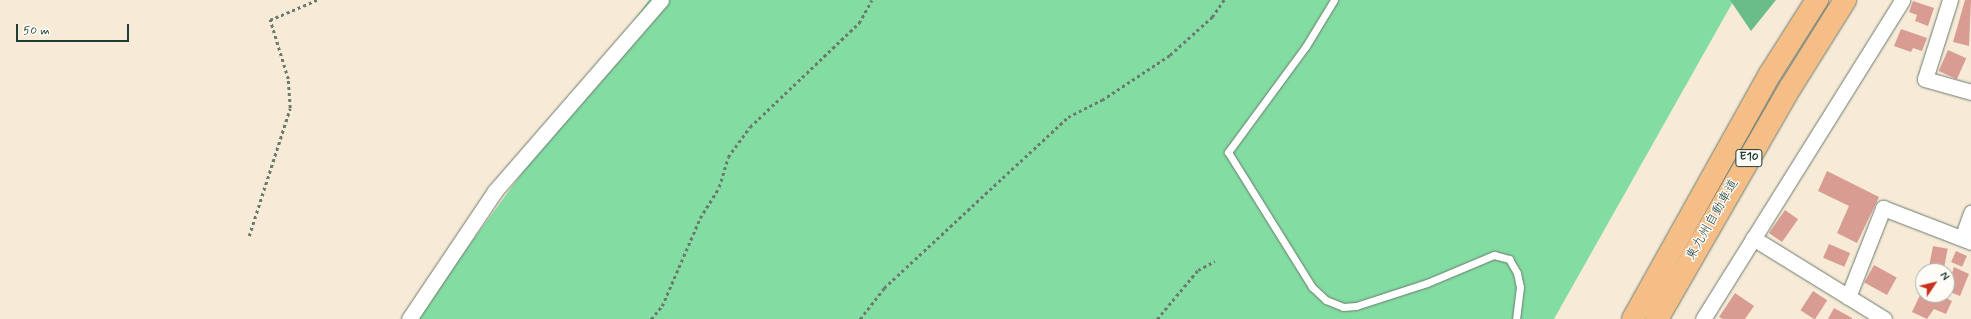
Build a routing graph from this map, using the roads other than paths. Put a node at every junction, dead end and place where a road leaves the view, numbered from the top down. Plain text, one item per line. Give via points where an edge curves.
1 (661, 0) edge
2 (1334, 0) edge
3 (1817, 0) edge
4 (1845, 0) edge
5 (1902, 0) edge
6 (1950, 0) edge
7 (1971, 92) edge
8 (1971, 213) edge
9 (1753, 238) junction
10 (1967, 240) edge
11 (1848, 297) junction
12 (409, 319) edge
13 (1516, 319) edge
14 (1633, 319) edge
15 (1657, 319) edge
16 (1703, 319) edge
17 (1884, 319) edge

1 - 12 street via 495,191
2 - 13 lane via 1306,46 1228,152 1312,287 1326,300 1343,307 1356,306 1427,283 1494,255 1509,259 1517,272 1520,287
3 - 14 highway, 東九州自動車道 / E10 via 1770,74
4 - 15 highway, 東九州自動車道 / E10 via 1786,94
5 - 9 street
6 - 7 street via 1925,79
8 - 10 street
9 - 11 street
9 - 16 street
10 - 11 street via 1884,208
11 - 17 street

